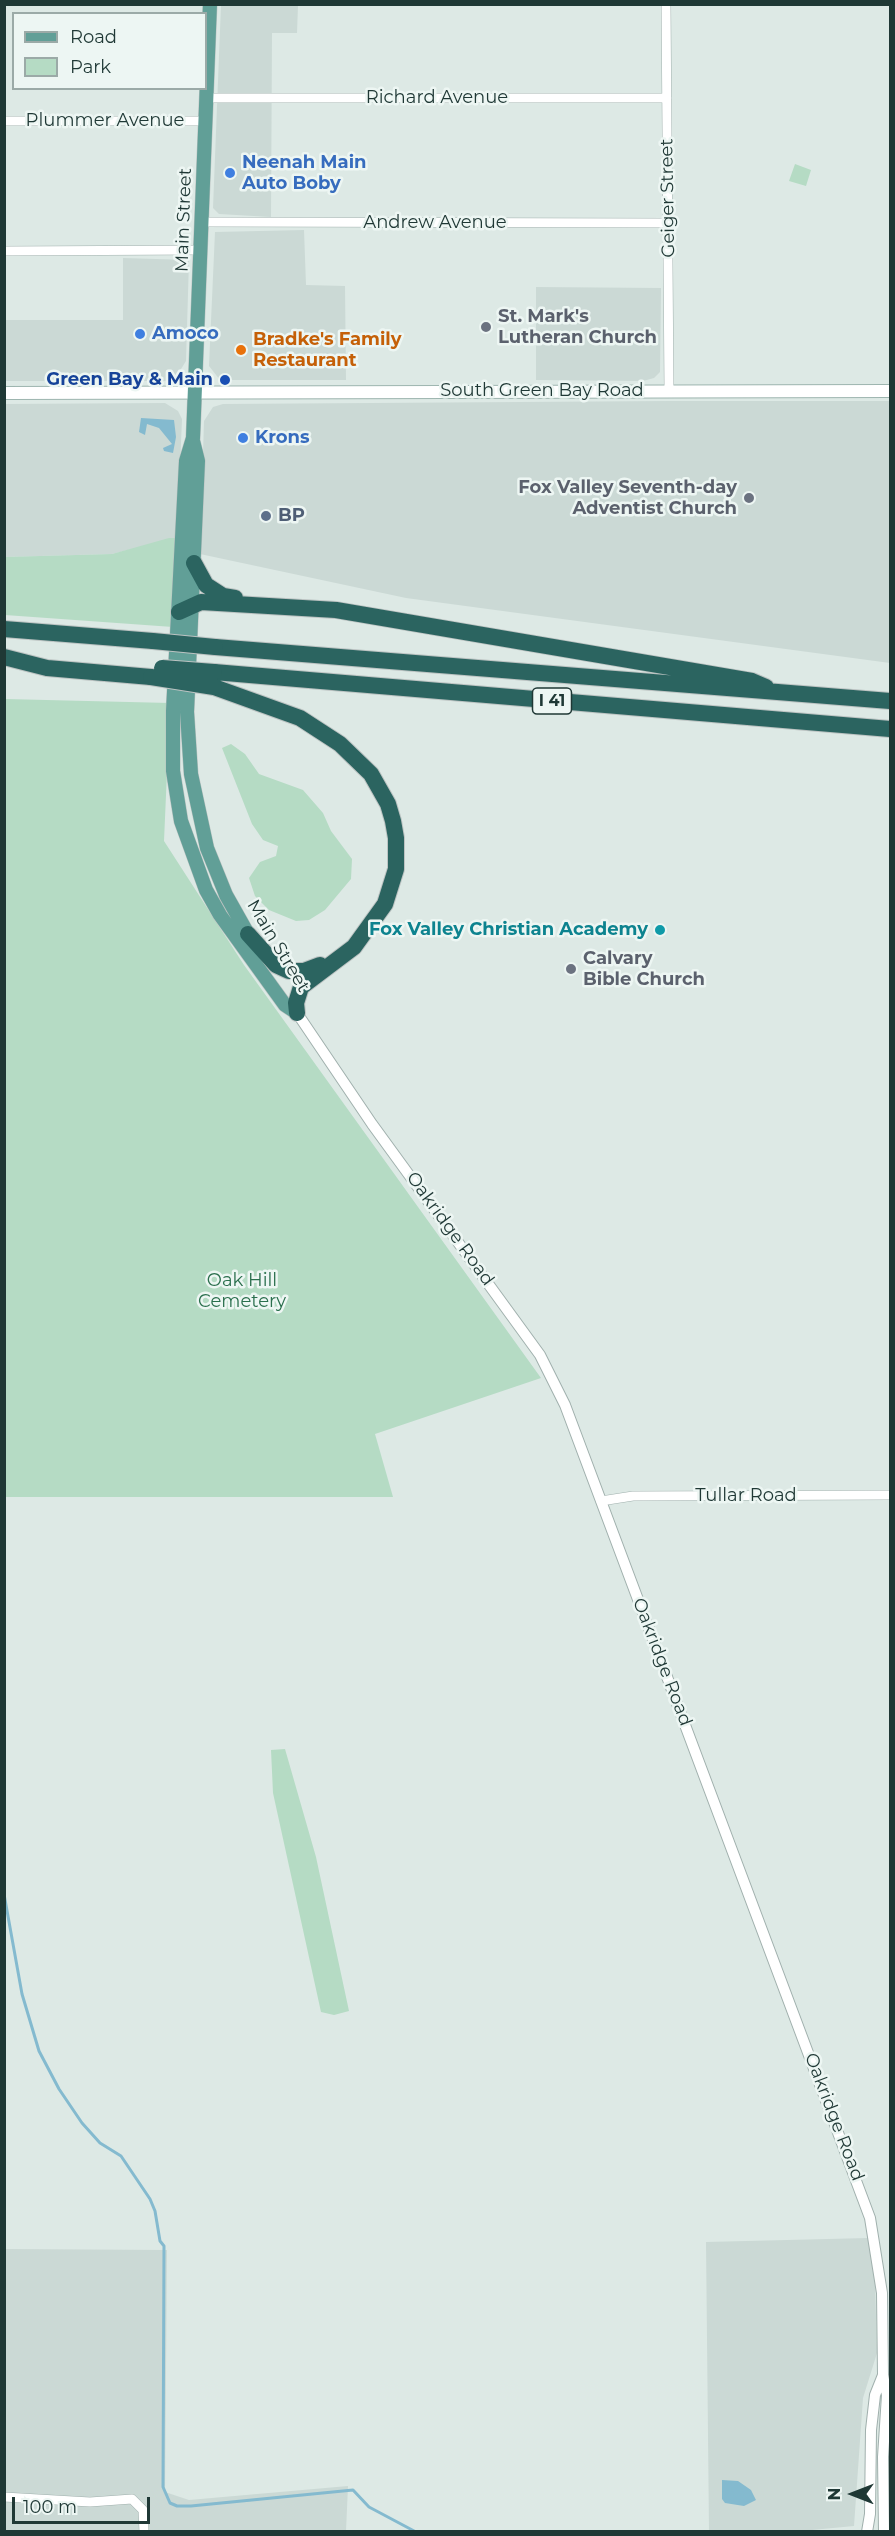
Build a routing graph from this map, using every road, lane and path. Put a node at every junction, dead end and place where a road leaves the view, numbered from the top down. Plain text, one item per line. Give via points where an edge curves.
1 (210, 4) edge
2 (666, 4) edge
3 (207, 98) junction
4 (667, 98) junction
5 (206, 121) junction
6 (4, 122) edge
7 (202, 222) junction
8 (668, 223) junction
9 (201, 250) junction
10 (4, 251) edge
11 (669, 391) junction
12 (891, 391) edge
13 (194, 392) junction
14 (4, 393) edge
15 (193, 438) junction
16 (194, 563) junction
17 (185, 608) junction
18 (336, 610) junction
19 (4, 629) edge
20 (4, 656) edge
21 (214, 680) junction
22 (775, 691) junction
23 (891, 701) edge
24 (891, 729) edge
25 (248, 934) junction
26 (359, 940) junction
27 (297, 1013) junction
28 (891, 1495) edge
29 (601, 1501) junction
30 (887, 2375) edge
31 (4, 2497) edge
32 (144, 2532) edge
33 (867, 2532) edge
34 (884, 2532) edge

1 - 3 main road, Main Street
2 - 4 street, Geiger Street
3 - 4 street, Richard Avenue
3 - 5 main road, Main Street
4 - 8 street, Geiger Street
5 - 6 street, Plummer Avenue
5 - 7 main road, Main Street
7 - 8 street, Andrew Avenue
7 - 9 main road, Main Street
8 - 11 street, Geiger Street
9 - 10 street
9 - 13 main road, Main Street
11 - 12 main road, South Green Bay Road
11 - 13 main road, South Green Bay Road
13 - 14 main road, South Green Bay Road
13 - 15 main road, Main Street
15 - 16 main road, Main Street via 198,461
15 - 17 main road, Main Street via 186,461
16 - 17 main road, Main Street
16 - 18 highway via 206,585 223,596 322,604
17 - 18 highway via 279,606
17 - 25 main road, Main Street via 191,774 207,849
17 - 27 main road, Main Street via 172,753 181,821 206,890 220,915 285,1005
18 - 22 highway via 752,681
19 - 22 highway, I 41, bridge
20 - 21 highway, I 41, bridge
21 - 24 highway, I 41
21 - 26 highway via 320,729 360,762 379,787 393,821 396,869 385,904
22 - 23 highway, I 41
25 - 26 highway via 276,965 297,972 317,967
25 - 27 main road, Main Street
26 - 27 highway via 301,987
27 - 29 street, Oakridge Road via 372,1124 540,1355 565,1405
28 - 29 street, Tullar Road via 633,1496
29 - 30 street, Oakridge Road via 861,2189 880,2273
30 - 33 street, Oakridge Road via 875,2395
30 - 34 street, Oakridge Road
31 - 32 street via 90,2502 132,2499 143,2510

